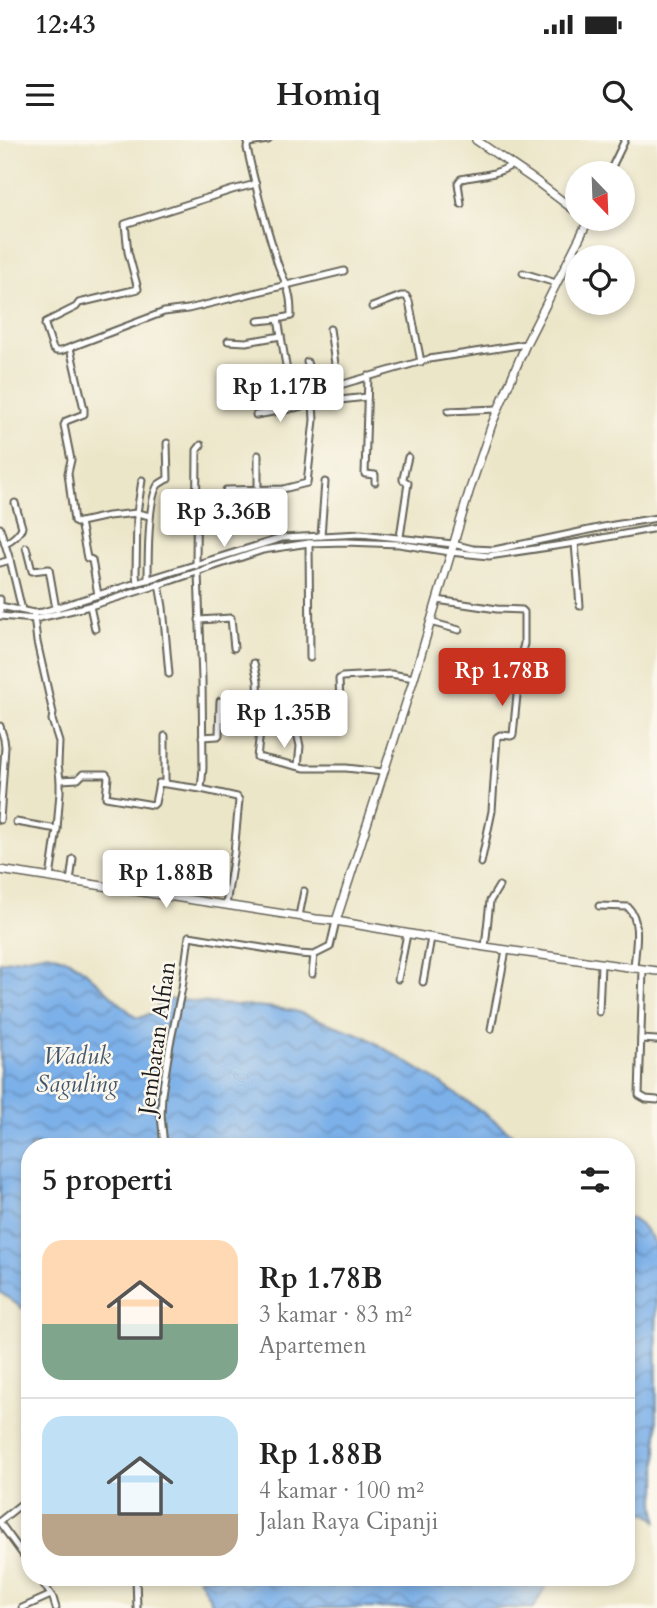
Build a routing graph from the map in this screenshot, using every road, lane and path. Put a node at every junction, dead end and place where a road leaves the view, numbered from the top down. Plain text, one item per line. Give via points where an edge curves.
1 (268, 140) edge
2 (476, 140) edge
3 (625, 140) edge
4 (615, 161) edge
5 (512, 165) junction
6 (256, 184) junction
7 (565, 202) edge
8 (461, 204) dead end
9 (581, 231) edge
10 (344, 271) dead end
11 (523, 273) dead end
12 (556, 283) junction
13 (286, 285) junction
14 (372, 307) dead end
15 (278, 319) junction
16 (258, 321) dead end
17 (330, 329) dead end
18 (281, 336) junction
19 (228, 341) dead end
20 (526, 344) junction
21 (70, 348) junction
22 (307, 362) dead end
23 (421, 362) junction
24 (368, 376) junction
25 (338, 386) junction
26 (367, 397) junction
27 (313, 403) junction
28 (294, 407) junction
29 (498, 409) junction
30 (448, 411) dead end
31 (256, 415) dead end
32 (167, 443) dead end
33 (201, 445) dead end
34 (258, 455) dead end
35 (408, 457) dead end
36 (142, 480) dead end
37 (325, 482) dead end
38 (375, 482) dead end
39 (226, 490) dead end
40 (257, 490) junction
41 (15, 503) dead end
42 (137, 513) junction
43 (150, 516) junction
44 (657, 518) edge
45 (80, 522) junction
46 (0, 528) edge
47 (657, 528) edge
48 (600, 533) junction
49 (321, 536) junction
50 (400, 537) junction
51 (360, 538) junction
52 (282, 542) junction
53 (5, 543) junction
54 (309, 543) junction
55 (575, 543) junction
56 (26, 547) dead end
57 (452, 548) junction
58 (10, 560) junction
59 (0, 563) edge
60 (196, 569) junction
61 (148, 580) junction
62 (138, 583) junction
63 (159, 584) junction
64 (98, 595) junction
65 (437, 600) junction
66 (0, 604) edge
67 (90, 606) junction
68 (580, 606) dead end
69 (56, 609) junction
70 (22, 610) junction
71 (0, 615) edge
72 (34, 616) junction
73 (199, 620) junction
74 (430, 622) junction
75 (95, 629) dead end
76 (460, 630) dead end
77 (234, 648) dead end
78 (310, 658) dead end
79 (254, 663) dead end
80 (169, 674) dead end
81 (414, 678) junction
82 (298, 700) dead end
83 (220, 701) dead end
84 (340, 704) dead end
85 (0, 726) edge
86 (165, 736) dead end
87 (202, 737) junction
88 (298, 766) junction
89 (383, 772) junction
90 (61, 780) junction
91 (165, 783) junction
92 (201, 789) junction
93 (0, 820) edge
94 (16, 822) dead end
95 (57, 829) junction
96 (73, 859) dead end
97 (481, 863) dead end
98 (0, 870) edge
99 (50, 878) junction
100 (70, 882) junction
101 (499, 886) dead end
102 (304, 891) dead end
103 (226, 905) junction
104 (599, 906) dead end
105 (299, 916) junction
106 (336, 921) junction
107 (407, 934) junction
108 (431, 938) junction
109 (485, 947) junction
110 (506, 950) junction
111 (314, 955) junction
112 (601, 964) junction
113 (634, 968) junction
114 (643, 970) junction
115 (657, 971) edge
116 (312, 974) dead end
117 (398, 979) dead end
118 (423, 982) dead end
119 (599, 1012) dead end
120 (491, 1029) dead end
121 (641, 1039) junction
122 (657, 1040) edge
123 (657, 1100) edge
124 (163, 1138) edge
125 (21, 1504) edge
126 (0, 1522) edge
127 (21, 1551) edge
128 (45, 1586) edge
129 (136, 1586) edge
130 (51, 1595) junction
131 (22, 1608) edge
132 (56, 1608) edge
133 (136, 1608) edge

1 - 6 street via 247,145
2 - 5 main road
3 - 4 street
5 - 7 main road
5 - 8 street via 502,172 461,179
6 - 13 street
6 - 21 street via 125,224 138,289 79,303 46,322 53,349
9 - 12 main road
10 - 13 street
11 - 12 street
12 - 20 main road
13 - 15 street via 290,316
13 - 21 street via 164,312
14 - 23 street via 406,296
15 - 16 street
15 - 18 street
17 - 25 street
18 - 19 street
18 - 28 street
20 - 23 street
20 - 29 main road
21 - 45 street via 84,410 64,425 74,521
22 - 25 street via 315,392
23 - 24 street
24 - 25 street
24 - 26 street
26 - 27 street
26 - 38 street via 365,474 375,475
27 - 28 street
27 - 40 street via 307,483
28 - 31 street
29 - 30 street
29 - 57 main road
32 - 43 street via 168,479 157,488
33 - 60 street via 197,450
34 - 40 street
35 - 50 street
36 - 42 street
37 - 49 street
39 - 40 street
41 - 53 street via 22,527
42 - 43 street
42 - 45 street
42 - 62 street
43 - 61 street
44 - 48 street
45 - 64 street
46 - 53 street
47 - 48 street
48 - 55 street
48 - 57 street via 494,550
49 - 51 street
49 - 52 street
50 - 51 street
50 - 57 street
51 - 54 street
51 - 57 street
52 - 54 street
52 - 60 street
53 - 58 street
54 - 78 street
55 - 57 street via 489,556
55 - 68 street
56 - 69 street via 32,571 49,569
57 - 65 main road
58 - 59 street
58 - 70 street
60 - 61 street
60 - 63 street
60 - 73 street
61 - 62 street
62 - 64 street
63 - 67 street
63 - 80 street
64 - 69 street
65 - 74 main road
65 - 97 street via 524,612 513,735 497,737 492,811
66 - 70 street
66 - 71 street
67 - 72 street
67 - 75 street
69 - 72 street
70 - 72 street
71 - 72 street
72 - 90 street
73 - 77 street via 231,618
73 - 87 street
74 - 76 street
74 - 81 main road
79 - 88 street via 260,732 257,757
81 - 84 street via 391,674 341,677
81 - 89 main road
82 - 88 street
83 - 87 street via 219,735
85 - 93 street via 5,747
86 - 91 street
87 - 92 street
88 - 89 street
89 - 106 main road
90 - 91 street via 106,774 106,797 153,805 158,783
90 - 95 street
91 - 92 street
92 - 103 street via 238,799
94 - 95 street
95 - 99 street
96 - 100 street
98 - 99 main road
99 - 100 main road
100 - 103 main road
101 - 109 street via 489,901
102 - 105 street
103 - 105 main road
104 - 113 street via 628,907 633,913
105 - 106 main road
106 - 107 main road
106 - 111 street via 330,947
107 - 108 main road
107 - 117 street
108 - 109 main road
108 - 118 street
109 - 110 main road
110 - 112 main road
110 - 120 street
111 - 116 street
111 - 124 street, Jembatan Alfian via 190,937 162,1094
112 - 113 main road
112 - 119 street
113 - 114 main road
114 - 115 main road
114 - 121 street
121 - 122 street
121 - 123 street via 639,1095
125 - 126 street
126 - 127 street
128 - 130 street
129 - 133 street
130 - 131 street
130 - 132 street

